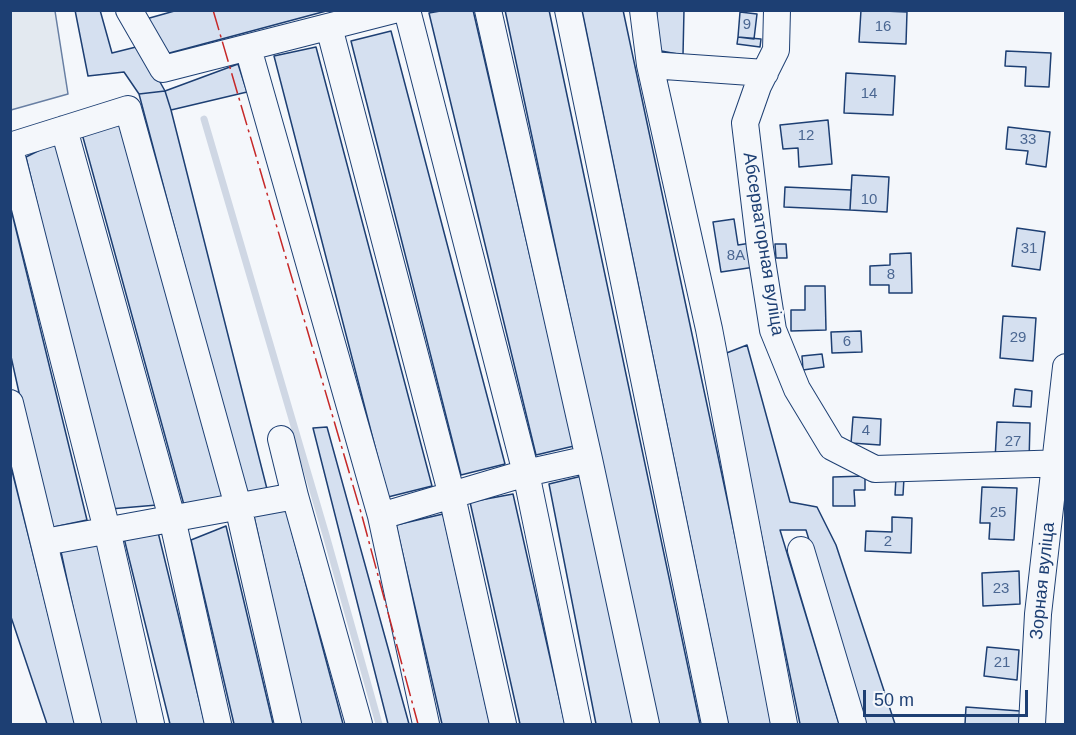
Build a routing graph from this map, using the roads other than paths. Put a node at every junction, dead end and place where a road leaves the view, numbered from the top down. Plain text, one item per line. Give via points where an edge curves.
1 (129, 10) edge
2 (394, 10) edge
3 (407, 10) edge
4 (488, 10) edge
5 (568, 10) edge
6 (643, 10) edge
7 (777, 10) edge
8 (329, 27) junction
9 (248, 48) junction
10 (650, 65) junction
11 (765, 73) junction
12 (64, 129) junction
13 (10, 148) edge
14 (1065, 367) edge
15 (10, 403) edge
16 (281, 439) dead end
17 (590, 459) junction
18 (1060, 463) edge
19 (526, 473) junction
20 (295, 496) junction
21 (452, 496) junction
22 (238, 506) junction
23 (381, 516) junction
24 (172, 518) junction
25 (107, 530) junction
26 (45, 542) junction
27 (801, 550) dead end
28 (88, 724) edge
29 (151, 724) edge
30 (218, 724) edge
31 (288, 724) edge
32 (359, 724) edge
33 (426, 724) edge
34 (503, 724) edge
35 (578, 724) edge
36 (646, 724) edge
37 (715, 724) edge
38 (784, 724) edge
39 (853, 724) edge
40 (1032, 724) edge

1 - 9 street via 163,69
2 - 8 street
3 - 19 street
4 - 17 street
5 - 37 street
6 - 10 street
7 - 11 street, Абсерваторная вуліца via 776,50
8 - 9 street
8 - 21 street
9 - 23 street
10 - 11 street
10 - 38 street via 709,329
11 - 18 street, Абсерваторная вуліца via 745,123 773,330 797,389 832,447 875,469
12 - 13 street
12 - 22 street via 128,109
12 - 24 street
13 - 25 street
14 - 18 street, Зорная вуліца
15 - 26 street
16 - 20 street
17 - 19 street
17 - 36 street
18 - 40 street, Зорная вуліца via 1038,614
19 - 21 street
19 - 35 street
20 - 22 street
20 - 32 street
21 - 23 street
21 - 34 street
22 - 24 street
22 - 31 street
23 - 33 street
24 - 25 street
24 - 30 street
25 - 26 street
25 - 29 street
26 - 28 street
27 - 39 street

